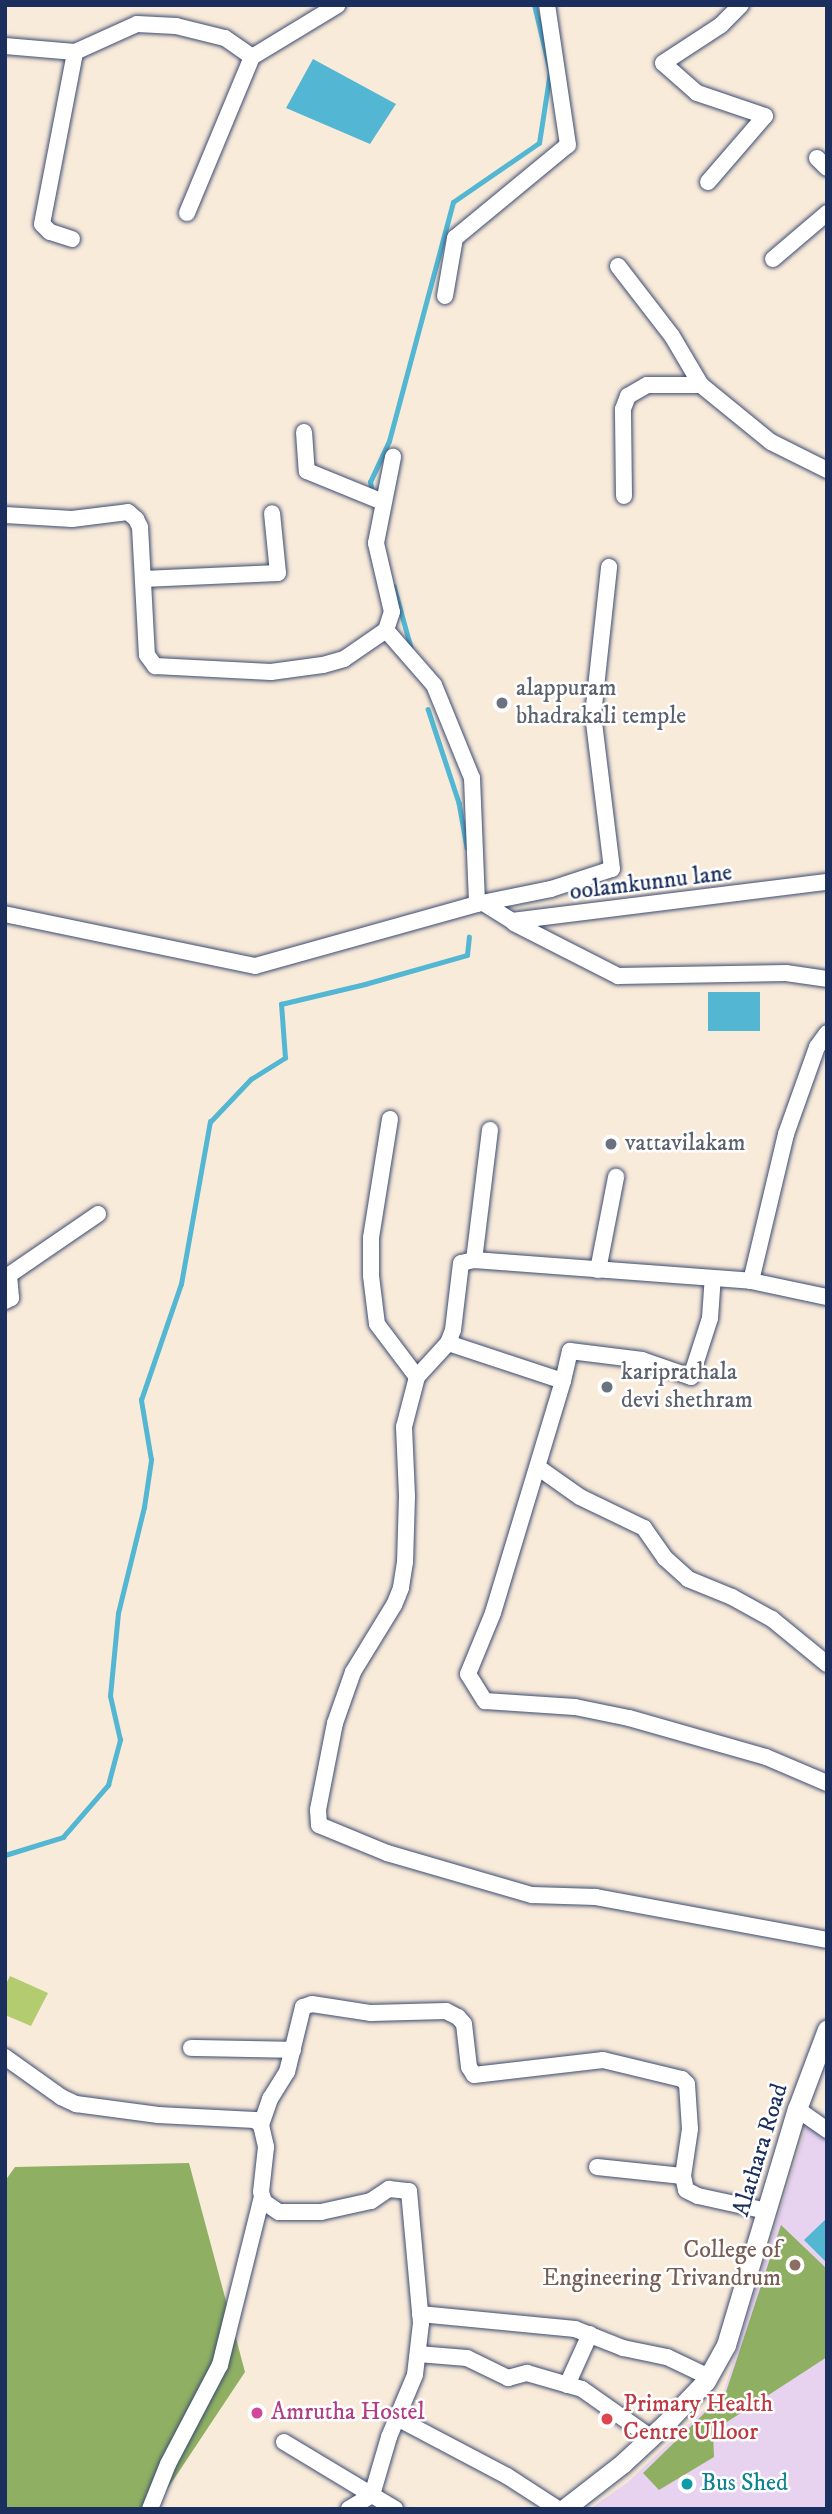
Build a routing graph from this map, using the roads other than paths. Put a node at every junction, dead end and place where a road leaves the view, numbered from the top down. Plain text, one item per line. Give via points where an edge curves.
1 (338, 5) edge
2 (547, 5) edge
3 (741, 5) edge
4 (5, 46) edge
5 (75, 52) junction
6 (252, 57) junction
7 (708, 182) dead end
8 (187, 213) dead end
9 (827, 214) edge
10 (72, 239) dead end
11 (773, 259) dead end
12 (618, 266) dead end
13 (445, 296) dead end
14 (701, 385) junction
15 (304, 432) dead end
16 (393, 457) dead end
17 (827, 470) edge
18 (624, 496) dead end
19 (383, 502) junction
20 (272, 513) dead end
21 (5, 515) edge
22 (609, 568) dead end
23 (143, 579) junction
24 (387, 630) junction
25 (827, 882) edge
26 (481, 904) junction
27 (5, 914) edge
28 (512, 921) junction
29 (827, 979) edge
30 (827, 1033) edge
31 (390, 1119) dead end
32 (490, 1130) dead end
33 (616, 1177) dead end
34 (98, 1214) dead end
35 (474, 1261) junction
36 (598, 1270) junction
37 (713, 1279) junction
38 (751, 1281) junction
39 (827, 1297) edge
40 (5, 1301) edge
41 (448, 1343) junction
42 (417, 1377) junction
43 (563, 1381) junction
44 (539, 1468) junction
45 (827, 1664) edge
46 (827, 1783) edge
47 (827, 1940) edge
48 (827, 2029) edge
49 (191, 2048) dead end
50 (293, 2050) junction
51 (5, 2057) edge
52 (797, 2109) junction
53 (261, 2125) junction
54 (827, 2130) edge
55 (597, 2167) dead end
56 (683, 2176) junction
57 (262, 2197) junction
58 (767, 2211) junction
59 (420, 2314) junction
60 (590, 2334) junction
61 (418, 2354) junction
62 (709, 2377) junction
63 (568, 2385) junction
64 (397, 2418) junction
65 (650, 2437) junction
66 (284, 2442) dead end
67 (372, 2495) junction
68 (150, 2509) edge
69 (349, 2509) edge
70 (395, 2509) edge
71 (558, 2509) edge
72 (564, 2509) edge

1 - 6 street
2 - 13 street via 568,145 456,239
3 - 7 street via 721,25 663,63 697,93 765,116
4 - 5 street
5 - 6 street via 136,24 176,26 225,38
5 - 10 street via 42,224 50,232
6 - 8 street
9 - 11 street
12 - 14 street via 672,336
14 - 17 street via 771,442
14 - 18 street via 647,385 628,396 623,409
15 - 19 street via 307,471
16 - 19 street
19 - 24 street via 376,543 391,612
20 - 23 street via 278,573
21 - 23 street via 72,519 128,512 140,527
22 - 26 street via 593,715 612,869 551,889
23 - 24 street via 147,656 159,667 271,672 323,665 344,659
24 - 26 street via 434,685 472,778
25 - 28 street, oolamkunnu lane
26 - 27 street via 255,966
26 - 28 street
28 - 29 street via 618,976 786,973
30 - 38 street via 817,1047 786,1134
31 - 42 street via 371,1238 377,1324
32 - 35 street
33 - 36 street
34 - 40 street via 9,1275 10,1298
35 - 36 street
35 - 41 street via 461,1263
36 - 37 street
37 - 38 street
37 - 43 street via 710,1318 691,1377 642,1360 570,1352
38 - 39 street
41 - 42 street
41 - 43 street
42 - 47 street via 404,1427 407,1496 401,1588 353,1672 335,1723 319,1825 387,1853 532,1895 596,1897
43 - 44 street
44 - 45 street via 580,1497 644,1528 665,1558 688,1578 772,1619
44 - 46 street via 493,1613 468,1674 485,1701 575,1707 629,1718 766,1757
48 - 52 street, Alathara Road
49 - 50 street
50 - 53 street
50 - 56 street via 303,2007 312,2004 371,2013 446,2011 464,2024 474,2075 603,2060 676,2076 687,2084 688,2093 690,2129
51 - 53 street via 76,2104 158,2115 246,2118
52 - 54 street
52 - 58 street, Alathara Road
53 - 57 street via 265,2147
55 - 56 street
56 - 58 street via 686,2190 698,2196
57 - 59 street via 271,2208 289,2215 371,2201 389,2189 409,2191
57 - 68 street via 220,2365
58 - 62 street, Alathara Road via 726,2345
59 - 60 street
59 - 61 street
60 - 62 street via 623,2348 667,2357
60 - 63 street
61 - 63 street via 467,2358 508,2378 527,2373
61 - 64 street via 415,2375
62 - 65 street, Alathara Road
63 - 65 street via 582,2389
64 - 67 street
64 - 71 street via 507,2476
65 - 72 street, Alathara Road
66 - 67 street
67 - 69 street
67 - 70 street

